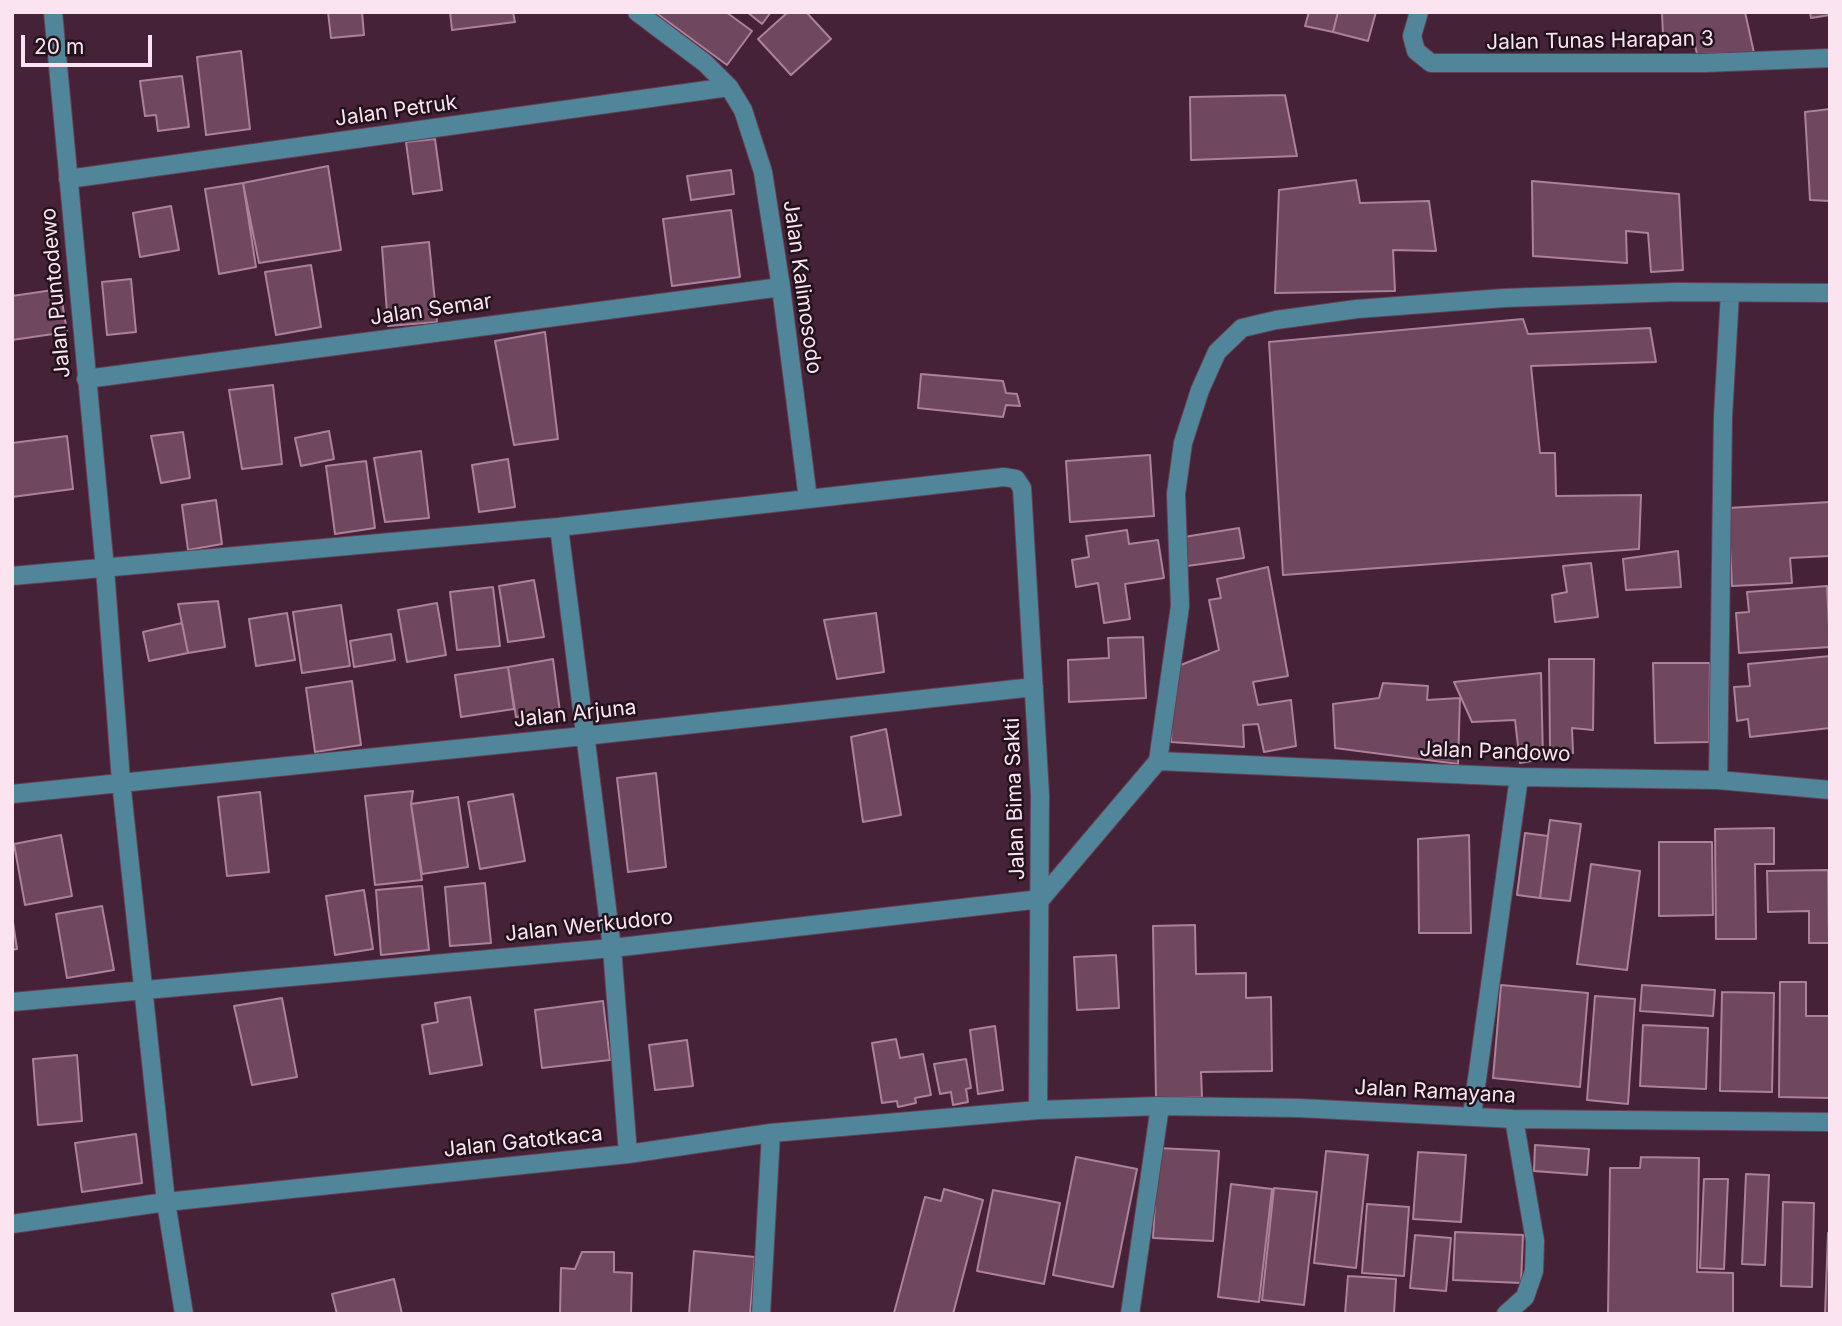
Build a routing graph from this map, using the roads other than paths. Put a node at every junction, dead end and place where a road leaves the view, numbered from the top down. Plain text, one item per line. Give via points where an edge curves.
1 (53, 12) edge
2 (637, 12) edge
3 (1419, 12) edge
4 (1830, 58) edge
5 (729, 87) junction
6 (68, 179) junction
7 (781, 287) junction
8 (1730, 293) junction
9 (1830, 293) edge
10 (86, 379) junction
11 (808, 499) junction
12 (559, 527) junction
13 (105, 569) junction
14 (12, 576) edge
15 (1034, 687) junction
16 (584, 736) junction
17 (1158, 761) junction
18 (1519, 777) junction
19 (1718, 780) junction
20 (121, 781) junction
21 (1830, 790) edge
22 (12, 794) edge
23 (1041, 898) junction
24 (612, 948) junction
25 (142, 989) junction
26 (12, 1002) edge
27 (1160, 1106) junction
28 (1038, 1110) junction
29 (1472, 1115) junction
30 (1514, 1119) junction
31 (1830, 1122) edge
32 (771, 1133) junction
33 (628, 1154) junction
34 (166, 1202) junction
35 (12, 1224) edge
36 (184, 1314) edge
37 (761, 1314) edge
38 (1130, 1314) edge
39 (1506, 1314) edge

1 - 6 street, Jalan Puntodewo
2 - 5 street, Jalan Kalimosodo
3 - 4 street, Jalan Tunas Harapan 3 via 1412,36 1416,51 1430,63
5 - 6 street, Jalan Petruk
5 - 7 street, Jalan Kalimosodo via 743,110 763,172
6 - 10 street, Jalan Puntodewo
7 - 10 street, Jalan Semar
7 - 11 street, Jalan Kalimosodo
8 - 9 street
8 - 17 street via 1504,298 1357,309 1242,328 1227,340 1200,390 1183,443 1176,494 1180,606
8 - 19 street via 1723,417
10 - 13 street, Jalan Puntodewo
11 - 12 street
11 - 15 street, Jalan Bima Sakti via 1016,479 1022,488
12 - 13 street
12 - 16 street
13 - 14 street
13 - 20 street, Jalan Puntodewo
15 - 16 street, Jalan Arjuna
15 - 23 street, Jalan Bima Sakti
16 - 20 street, Jalan Arjuna
16 - 24 street
17 - 18 street, Jalan Pandowo
17 - 23 street
18 - 19 street, Jalan Pandowo
18 - 29 street
19 - 21 street, Jalan Pandowo
20 - 22 street, Jalan Arjuna
20 - 25 street, Jalan Puntodewo
23 - 24 street, Jalan Werkudoro
23 - 28 street, Jalan Bima Sakti
24 - 25 street, Jalan Werkudoro
24 - 33 street
25 - 26 street, Jalan Werkudoro
25 - 34 street, Jalan Puntodewo
27 - 28 street, Jalan Ramayana
27 - 29 street, Jalan Ramayana
27 - 38 street
28 - 32 street, Jalan Gatotkaca
29 - 30 street, Jalan Ramayana
30 - 31 street, Jalan Ramayana
30 - 39 street via 1535,1241 1534,1271 1525,1297
32 - 33 street, Jalan Gatotkaca
32 - 37 street
33 - 34 street, Jalan Gatotkaca
34 - 35 street, Jalan Gatotkaca
34 - 36 street, Jalan Puntodewo

